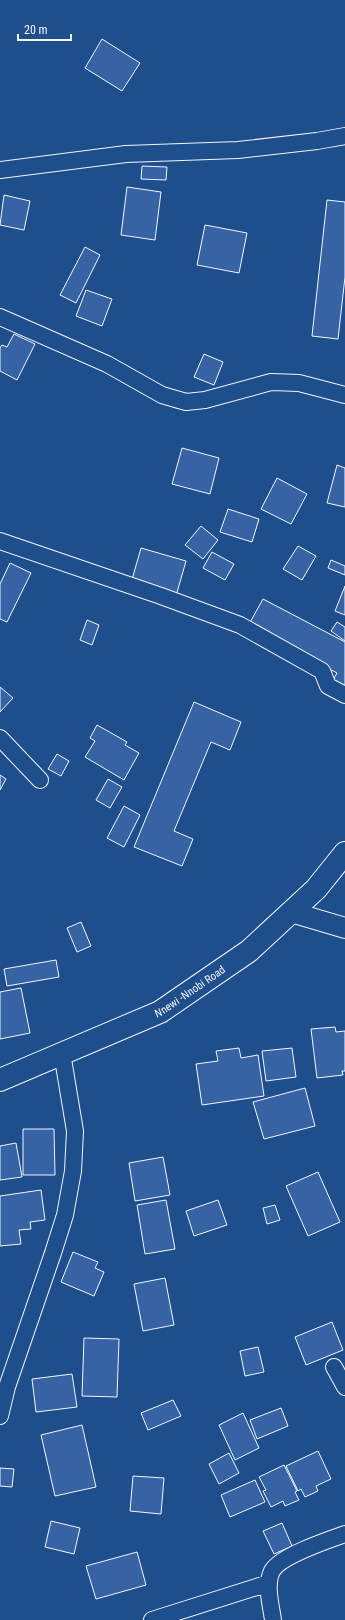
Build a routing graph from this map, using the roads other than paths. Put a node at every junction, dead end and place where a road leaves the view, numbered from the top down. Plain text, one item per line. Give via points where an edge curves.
1 (345, 136) edge
2 (0, 170) edge
3 (0, 317) edge
4 (345, 395) edge
5 (0, 541) edge
6 (345, 695) edge
7 (0, 738) edge
8 (40, 780) dead end
9 (345, 853) edge
10 (291, 912) junction
11 (345, 928) edge
12 (62, 1053) junction
13 (0, 1080) edge
14 (334, 1367) dead end
15 (345, 1388) edge
16 (0, 1416) edge
17 (345, 1534) edge
18 (269, 1583) junction
19 (152, 1620) edge
20 (273, 1620) edge

1 - 2 street via 238,150 126,154
3 - 4 street via 107,364 162,395 186,402 205,400 271,382 299,383
5 - 6 street via 240,625 322,671 328,686
7 - 8 street
9 - 10 main road, Nnewi -Nnobi Road via 316,889
10 - 11 street
10 - 12 main road, Nnewi -Nnobi Road via 249,951 160,1012
12 - 13 main road, Nnewi -Nnobi Road
12 - 16 street via 75,1131 73,1171 65,1215 7,1387
14 - 15 street
17 - 18 street via 310,1547 279,1563 272,1571
18 - 19 street
18 - 20 street

